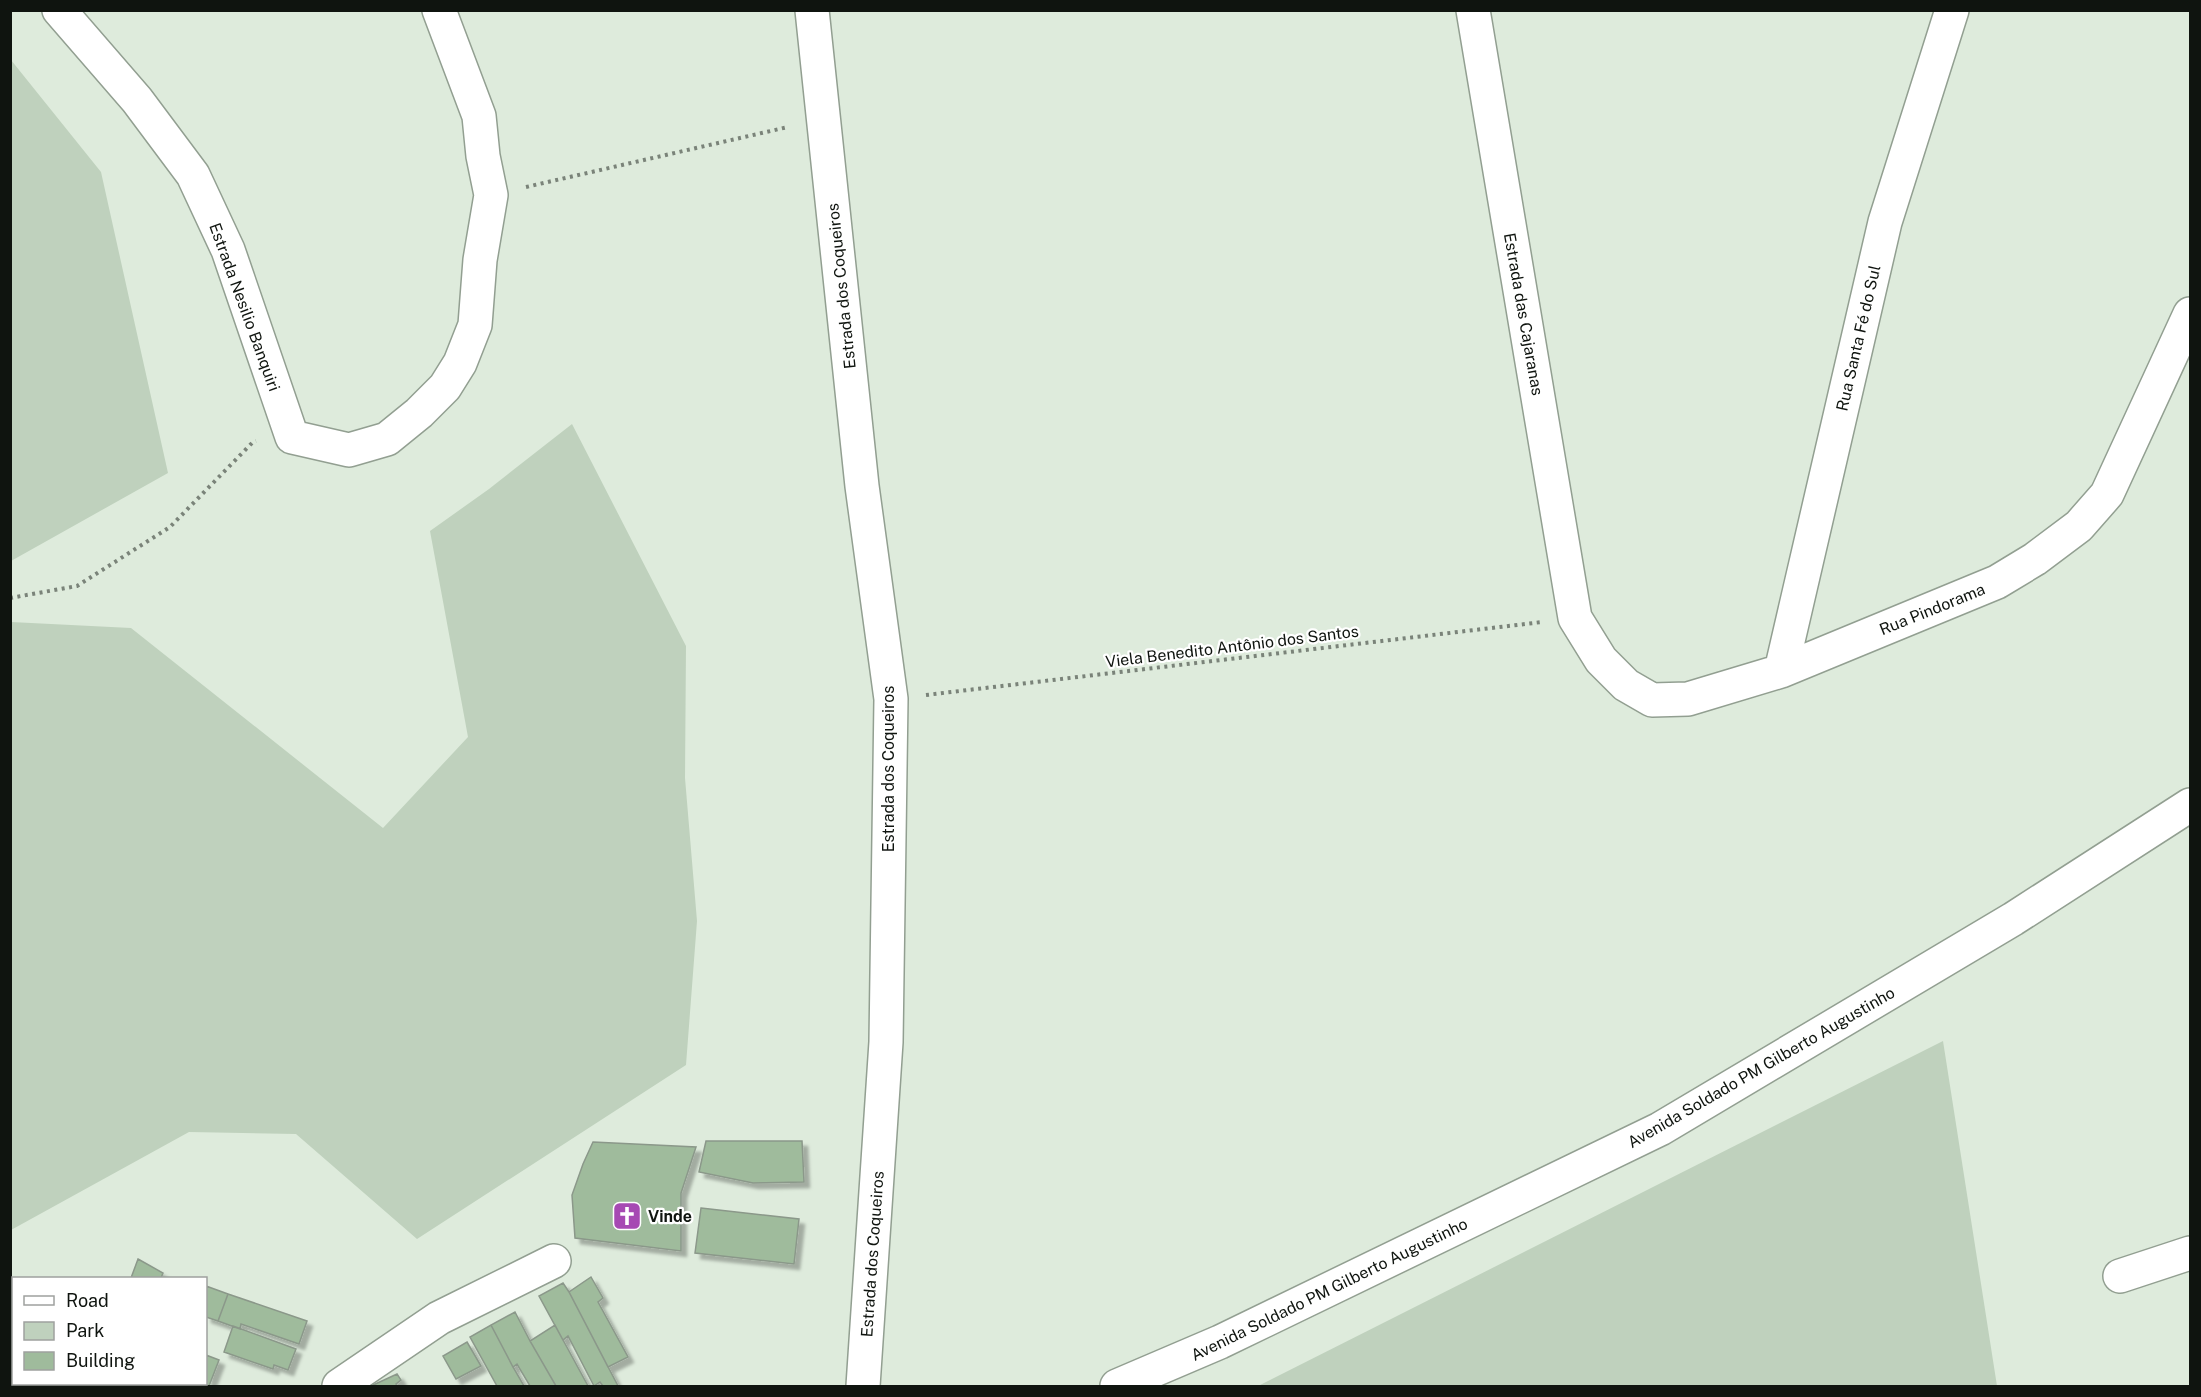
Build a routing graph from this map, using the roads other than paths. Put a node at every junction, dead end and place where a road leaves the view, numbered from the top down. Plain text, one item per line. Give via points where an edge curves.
1 (59, 10) edge
2 (439, 10) edge
3 (812, 10) edge
4 (1473, 10) edge
5 (1952, 10) edge
6 (2190, 314) edge
7 (1575, 618) joint
8 (1780, 671) junction
9 (2190, 805) edge
10 (2190, 1252) edge
11 (554, 1261) dead end
12 (2120, 1276) dead end
13 (339, 1386) edge
14 (863, 1386) edge
15 (1117, 1386) edge

1 - 2 street, Estrada Nesilio Banquiri via 137,100 192,175 228,250 292,437 349,450 387,439 419,413 445,387 460,363 475,325 491,195 479,116
3 - 14 street, Estrada dos Coqueiros via 862,486 891,699 886,1042
4 - 7 street, Estrada das Cajaranas
5 - 8 street, Rua Santa Fé do Sul via 1885,222
6 - 8 street, Rua Pindorama via 2107,494 2079,526 1997,582
7 - 8 street, Rua Pindorama via 1601,660 1626,685 1652,700 1688,699
9 - 15 street, Avenida Soldado PM Gilberto Augustinho via 2013,919 1660,1129 1220,1342
10 - 12 street
11 - 13 street via 439,1318

